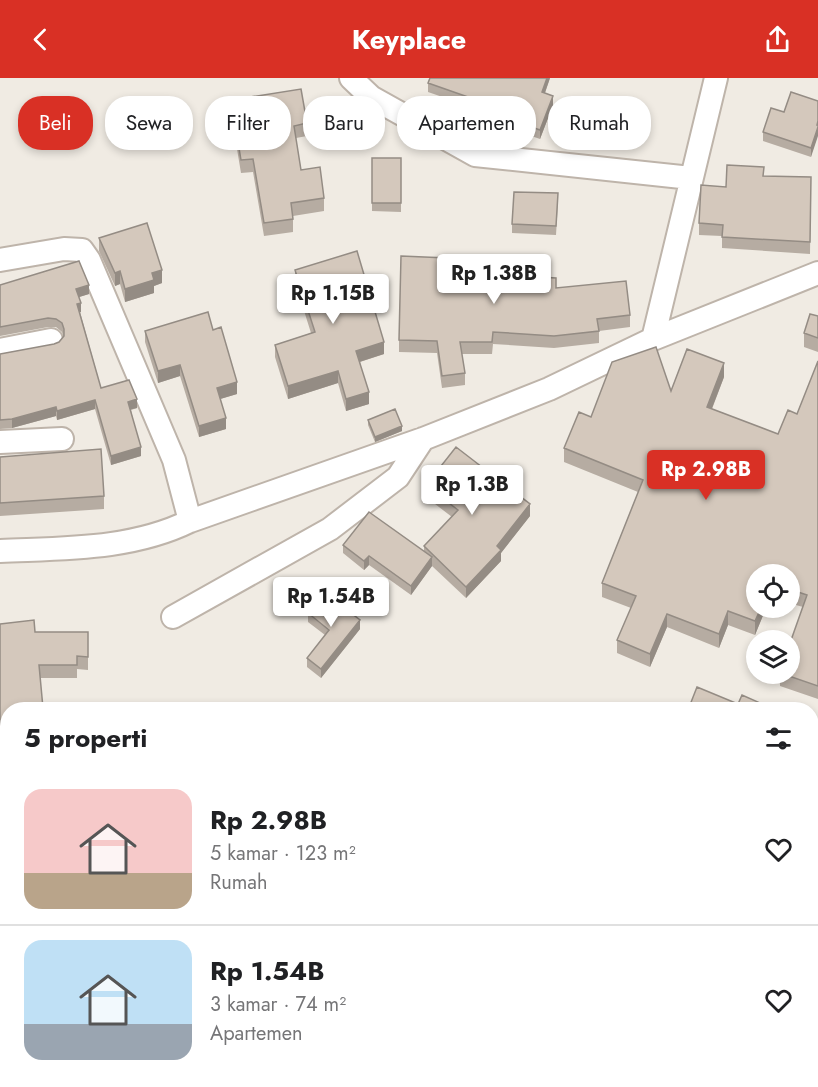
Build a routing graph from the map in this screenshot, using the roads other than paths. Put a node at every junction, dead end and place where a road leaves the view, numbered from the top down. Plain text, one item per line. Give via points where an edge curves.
1 (351, 78) edge
2 (716, 78) edge
3 (691, 178) junction
4 (0, 260) edge
5 (818, 273) edge
6 (653, 339) junction
7 (51, 340) dead end
8 (0, 350) edge
9 (62, 439) dead end
10 (423, 439) junction
11 (0, 442) edge
12 (190, 521) junction
13 (0, 551) edge
14 (173, 617) dead end

1 - 3 street via 371,97 475,155
2 - 3 street
3 - 6 street
4 - 12 street via 64,249 82,250 174,460
5 - 6 street
6 - 10 street via 549,388
7 - 8 street
9 - 11 street
10 - 12 street
10 - 14 street via 398,477 330,529
12 - 13 street via 138,540

